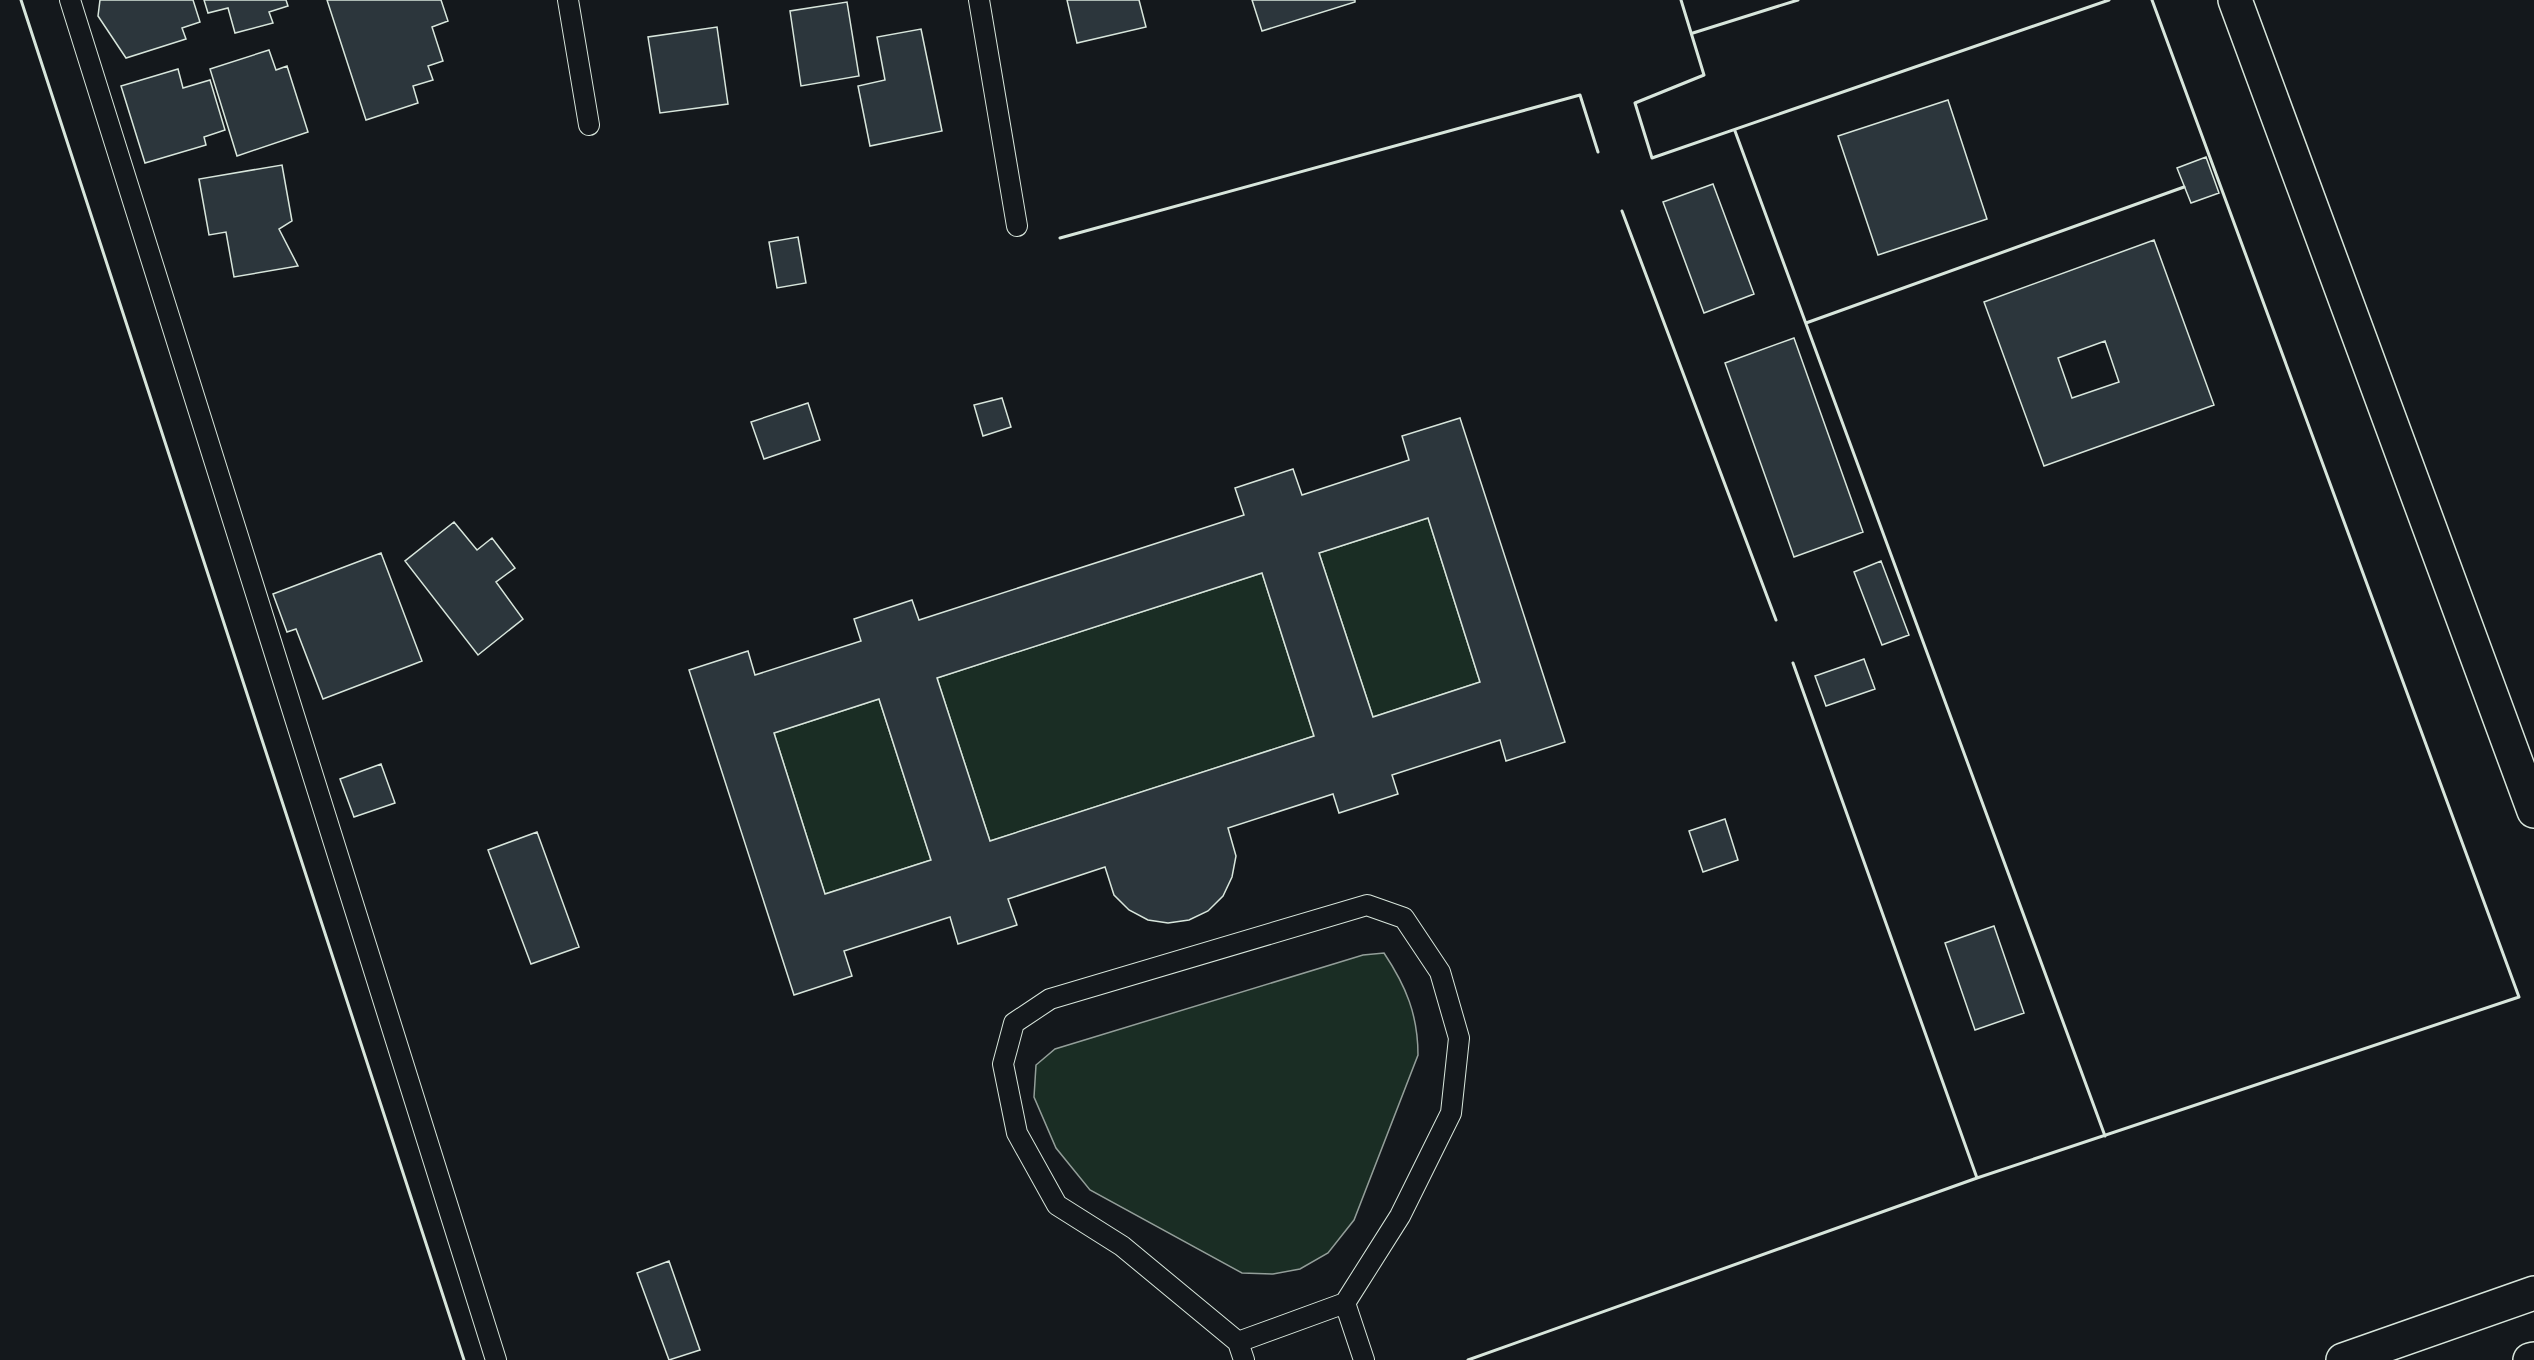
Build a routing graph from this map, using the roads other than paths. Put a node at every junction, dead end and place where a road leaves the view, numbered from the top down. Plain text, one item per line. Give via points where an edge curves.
1 (70, 0) edge
2 (568, 0) edge
3 (979, 0) edge
4 (2235, 0) edge
5 (589, 125) dead end
6 (1017, 226) dead end
7 (2534, 811) edge
8 (2534, 1293) edge
9 (1345, 1303) junction
10 (1241, 1351) edge
11 (496, 1360) edge
12 (1364, 1360) edge
13 (2343, 1360) edge

1 - 11 lane
2 - 5 lane
3 - 6 lane
4 - 7 street
8 - 13 street
9 - 10 lane
9 - 10 lane via 1400,1216 1451,1113 1459,1038 1440,972 1404,918 1367,905 1050,999 1014,1023 1003,1064 1017,1133 1057,1205 1122,1246
9 - 12 lane

